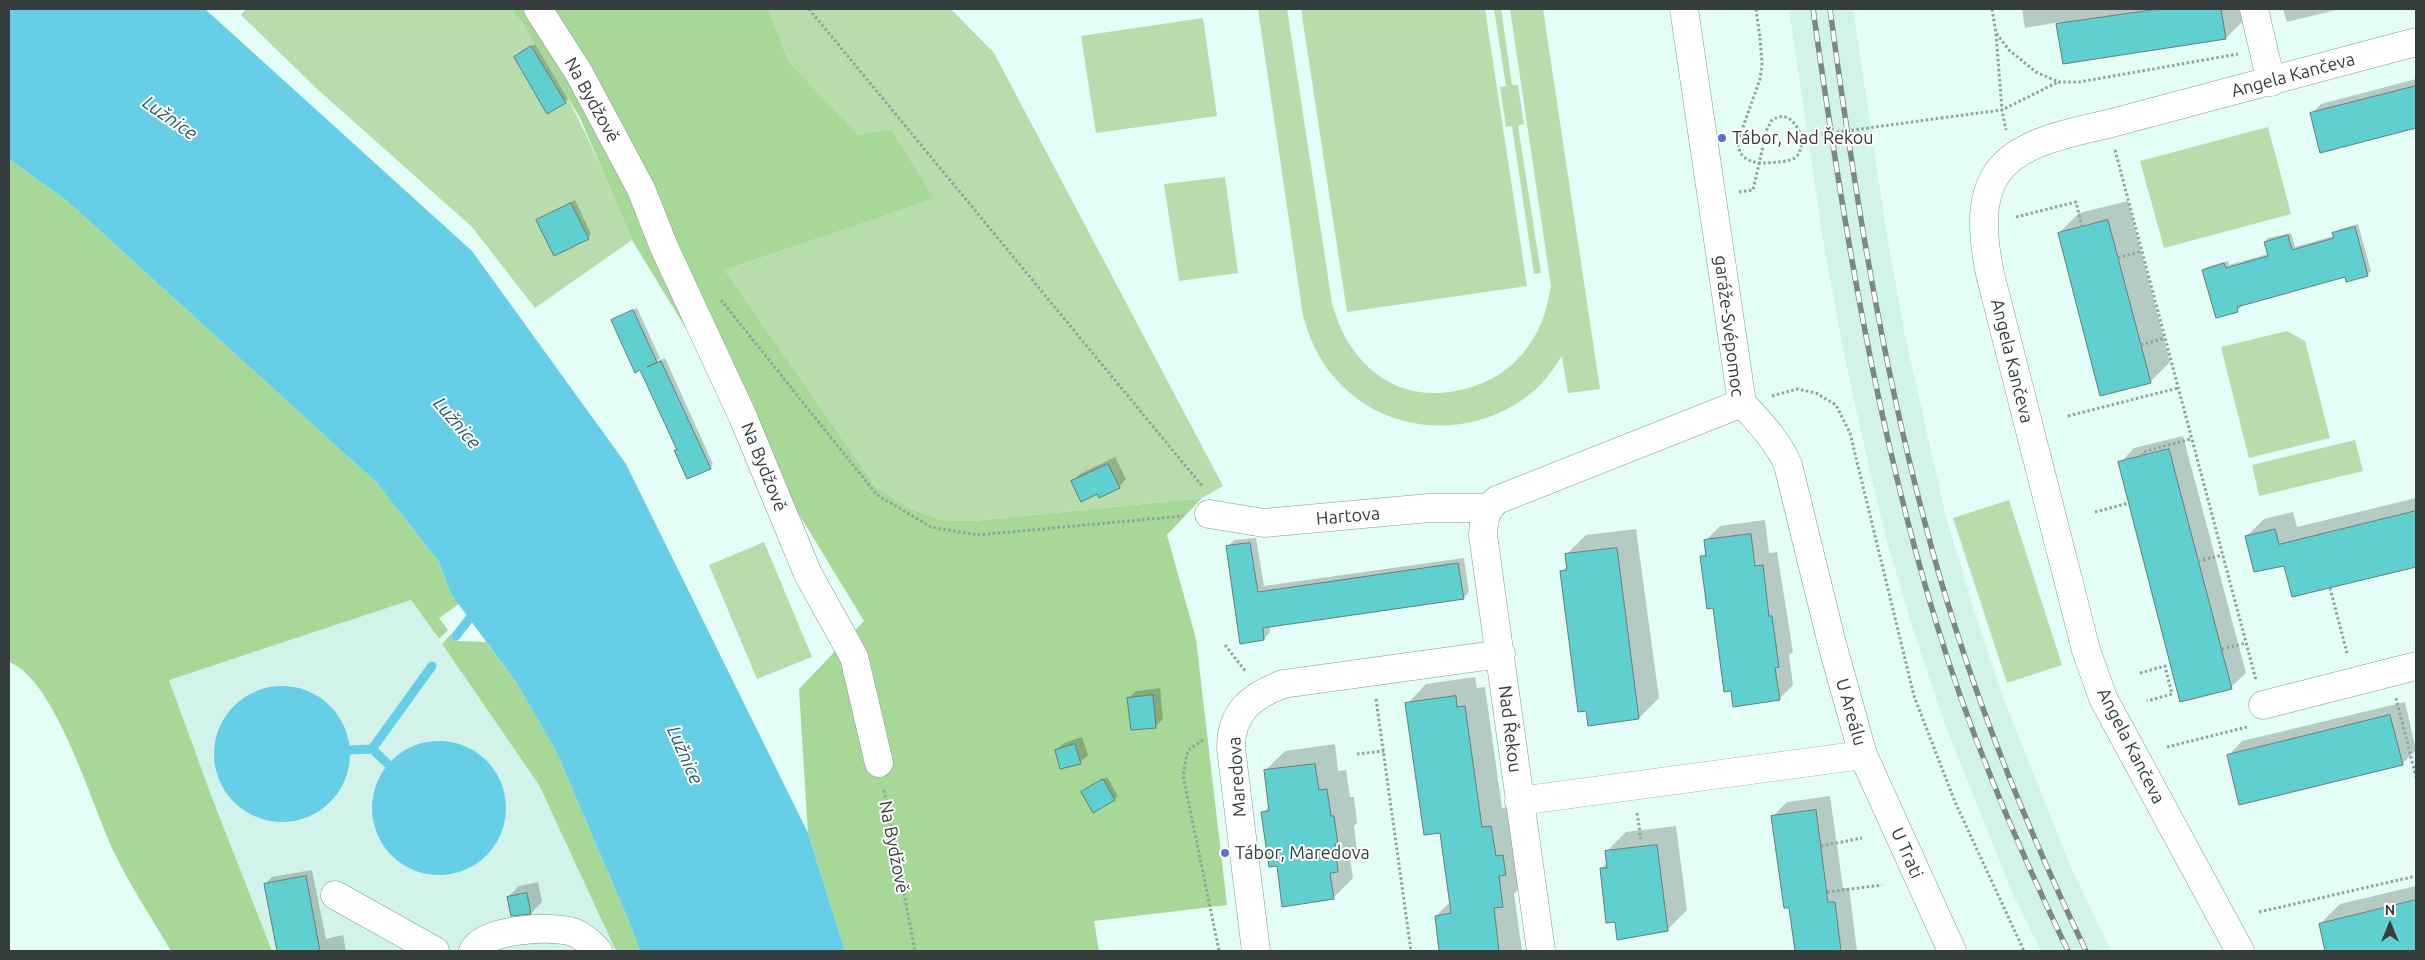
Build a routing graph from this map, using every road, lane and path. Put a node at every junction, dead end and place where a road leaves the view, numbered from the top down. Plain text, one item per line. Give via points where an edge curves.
1 (538, 9) edge
2 (809, 9) edge
3 (1684, 9) edge
4 (1756, 9) edge
5 (1992, 9) edge
6 (2254, 9) edge
7 (1996, 33) junction
8 (2416, 42) edge
9 (2262, 49) junction
10 (2059, 82) junction
11 (2271, 82) junction
12 (2002, 110) junction
13 (2108, 124) junction
14 (1802, 138) junction
15 (2020, 151) junction
16 (1738, 192) dead end
17 (2016, 217) dead end
18 (2082, 226) dead end
19 (2142, 251) junction
20 (2118, 258) dead end
21 (719, 297) dead end
22 (2165, 338) junction
23 (2141, 345) dead end
24 (2178, 388) junction
25 (1742, 403) junction
26 (2068, 416) dead end
27 (2192, 439) junction
28 (2143, 456) dead end
29 (2129, 503) dead end
30 (1488, 508) junction
31 (2094, 512) dead end
32 (1214, 515) junction
33 (2223, 555) junction
34 (2198, 561) dead end
35 (2330, 588) dead end
36 (2246, 643) junction
37 (1225, 645) dead end
38 (2222, 650) dead end
39 (2346, 653) dead end
40 (1501, 654) junction
41 (1239, 663) dead end
42 (2416, 666) edge
43 (2140, 673) dead end
44 (2394, 690) dead end
45 (1376, 697) dead end
46 (2147, 701) dead end
47 (2263, 705) joint
48 (1203, 740) dead end
49 (1384, 751) junction
50 (1358, 754) dead end
51 (1863, 755) junction
52 (879, 763) joint
53 (2416, 777) edge
54 (1519, 801) junction
55 (1637, 810) dead end
56 (1862, 838) dead end
57 (1641, 839) dead end
58 (1821, 846) dead end
59 (2416, 876) edge
60 (1882, 885) dead end
61 (1827, 892) dead end
62 (335, 895) dead end
63 (2259, 912) dead end
64 (435, 951) edge
65 (473, 951) edge
66 (598, 951) edge
67 (915, 951) edge
68 (1219, 951) edge
69 (1256, 951) edge
70 (1411, 951) edge
71 (1540, 951) edge
72 (1952, 951) edge
73 (2024, 951) edge
74 (2240, 951) edge

1 - 52 street, Na Bydžově via 579,73 641,189 664,247 744,417 808,574 854,657
2 - 32 path via 1196,478
3 - 25 street, garáže-Svépomoc
4 - 14 path, bridge via 1762,64 1760,79 1738,137 1738,149 1754,163 1789,161 1799,152
5 - 7 path
6 - 9 street
7 - 10 path via 2009,50 2036,72
7 - 12 path
8 - 11 street, Angela Kančeva
9 - 10 path via 2079,82
9 - 11 street
10 - 12 path
11 - 13 street, Angela Kančeva
12 - 14 path, bridge
12 - 15 path via 2006,130
13 - 15 street, Angela Kančeva via 2058,135
13 - 19 path
14 - 16 path via 1790,118 1772,120 1753,190
15 - 74 street, Angela Kančeva via 1999,169 1988,190 1983,218 1985,251 2086,650 2103,698
17 - 18 path via 2076,202
19 - 20 path
19 - 22 path
21 - 32 path via 877,495 931,527 977,534
22 - 23 path
22 - 24 path
24 - 26 path
24 - 27 path
25 - 30 street, garáže-Svépomoc via 1497,500
25 - 51 street, U Areálu via 1781,448 1788,465
25 - 73 path via 1796,389 1816,393 1836,405 1850,433 1914,696 1955,802
27 - 28 path via 2142,452
27 - 33 path
29 - 31 path
30 - 32 street, Hartova via 1429,508 1264,523
30 - 40 street, Nad Řekou via 1483,535
33 - 34 path
33 - 36 path
35 - 39 path
36 - 38 path
36 - 47 path
37 - 41 path
40 - 54 street, Nad Řekou
40 - 69 street, Maredova via 1283,684 1253,698 1239,716 1232,748
42 - 47 street
43 - 46 path via 2165,666 2172,694
44 - 53 path
45 - 49 path
48 - 68 path via 1188,750 1182,775
49 - 50 path
49 - 70 path
51 - 54 street, U Areálu
51 - 72 street, U Trati
52 - 67 path, Na Bydžově
54 - 71 street, Nad Řekou
55 - 57 path
56 - 58 path
59 - 63 path
60 - 61 path
62 - 64 street
65 - 66 street via 486,938 533,929 572,932

